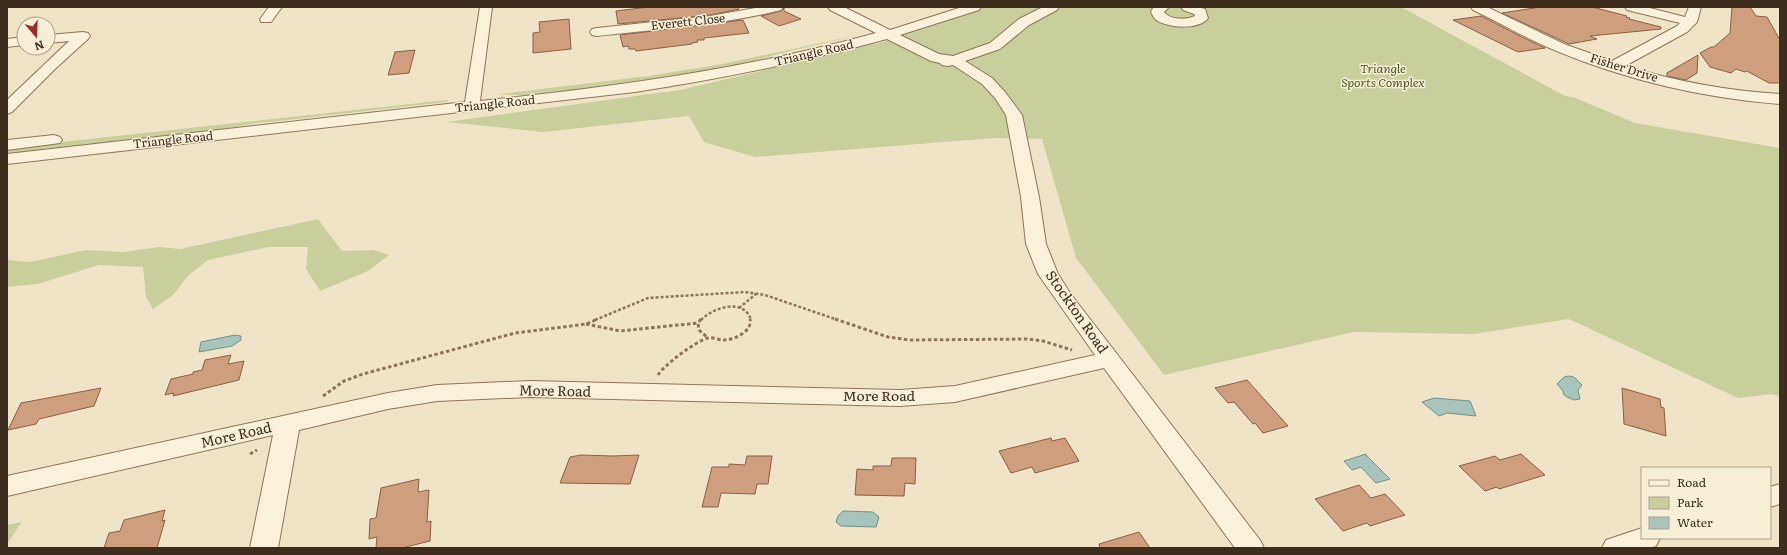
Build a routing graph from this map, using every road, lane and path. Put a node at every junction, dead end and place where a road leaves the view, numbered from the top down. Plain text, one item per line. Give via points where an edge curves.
1 (276, 7) edge
2 (486, 7) edge
3 (777, 7) edge
4 (834, 7) edge
5 (857, 7) edge
6 (938, 7) edge
7 (975, 7) edge
8 (1052, 7) edge
9 (1187, 7) edge
10 (1477, 7) edge
11 (1631, 7) edge
12 (1695, 7) edge
13 (1158, 8) edge
14 (266, 19) dead end
15 (1690, 22) junction
16 (872, 27) junction
17 (890, 28) junction
18 (905, 30) junction
19 (598, 32) dead end
20 (56, 38) edge
21 (946, 62) junction
22 (1614, 66) junction
23 (1780, 99) edge
24 (472, 100) junction
25 (7, 109) edge
26 (7, 145) edge
27 (7, 159) edge
28 (757, 294) junction
29 (739, 308) junction
30 (698, 323) junction
31 (586, 324) junction
32 (708, 338) junction
33 (1071, 350) dead end
34 (1110, 360) junction
35 (657, 378) dead end
36 (321, 400) dead end
37 (288, 423) junction
38 (258, 449) dead end
39 (250, 454) dead end
40 (7, 486) edge
41 (1643, 539) edge
42 (264, 548) edge
43 (1250, 548) edge
44 (1616, 548) edge

1 - 14 street
2 - 24 street
3 - 19 street, Everett Close via 725,18
4 - 16 street, Stockton Road
5 - 17 street, Stockton Road
6 - 17 street, Triangle Road
7 - 18 street, Triangle Road
8 - 21 street via 1024,22 995,46
9 - 13 street via 1200,12 1202,18 1187,23 1172,22 1159,17 1156,11
10 - 22 street, Fisher Drive via 1558,46
11 - 15 street
12 - 15 street
15 - 22 street via 1682,29
16 - 17 street, Stockton Road
16 - 24 street, Triangle Road via 782,49 708,63
17 - 18 street, Triangle Road
17 - 21 street, Stockton Road
17 - 24 street, Triangle Road via 810,55 662,83 566,96
18 - 21 street, Stockton Road via 952,53
20 - 25 street via 83,36
21 - 34 street, Stockton Road via 987,81 1000,94 1014,115 1036,244 1048,274
22 - 23 street, Fisher Drive via 1696,88
24 - 26 street, Triangle Road
24 - 27 street, Triangle Road
28 - 29 path
28 - 31 path via 745,292 648,298 633,302
28 - 33 path via 888,336 910,340 1027,339
29 - 30 path via 716,308 703,315
29 - 32 path via 746,312 751,322 743,333 726,340
30 - 31 path via 620,331
30 - 32 path via 699,330
31 - 36 path via 515,333 363,374 344,381
32 - 35 path via 666,365
34 - 37 street, More Road via 955,394 900,398 530,389 437,393
34 - 43 street, Stockton Road
37 - 40 street, More Road
37 - 42 street
38 - 39 path
41 - 44 street

